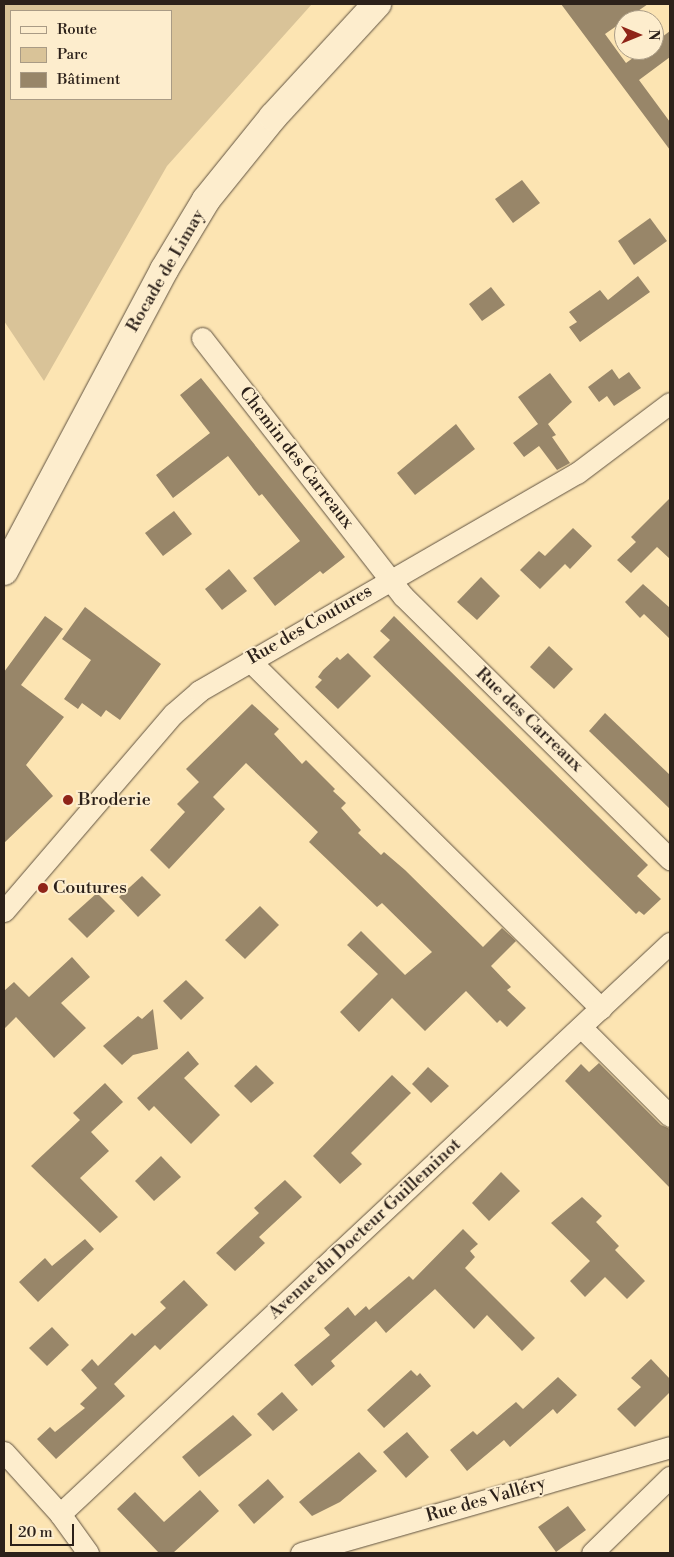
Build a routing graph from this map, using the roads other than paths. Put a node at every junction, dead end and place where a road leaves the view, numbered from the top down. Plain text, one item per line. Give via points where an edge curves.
1 (377, 4) edge
2 (202, 338) dead end
3 (668, 409) edge
4 (4, 571) edge
5 (391, 578) junction
6 (250, 661) junction
7 (670, 859) edge
8 (4, 911) edge
9 (670, 943) edge
10 (601, 1008) junction
11 (581, 1027) junction
12 (670, 1116) edge
13 (670, 1447) edge
14 (4, 1452) edge
15 (670, 1477) edge
16 (60, 1514) junction
17 (88, 1553) edge
18 (301, 1553) edge
19 (592, 1553) edge

1 - 4 main road, Rocade de Limay via 273,117 206,200 164,270
2 - 5 street, Chemin des Carreaux
3 - 5 street, Rue des Coutures via 577,473
5 - 6 street, Rue des Coutures
5 - 7 street, Rue des Carreaux via 403,596
6 - 8 street, Rue des Coutures via 198,691 173,714
6 - 10 street
9 - 10 street, Avenue du Docteur Guilleminot
10 - 11 street, Avenue du Docteur Guilleminot
11 - 12 street
11 - 16 street, Avenue du Docteur Guilleminot
13 - 18 street, Rue des Valléry
14 - 16 street
15 - 19 street
16 - 17 street

